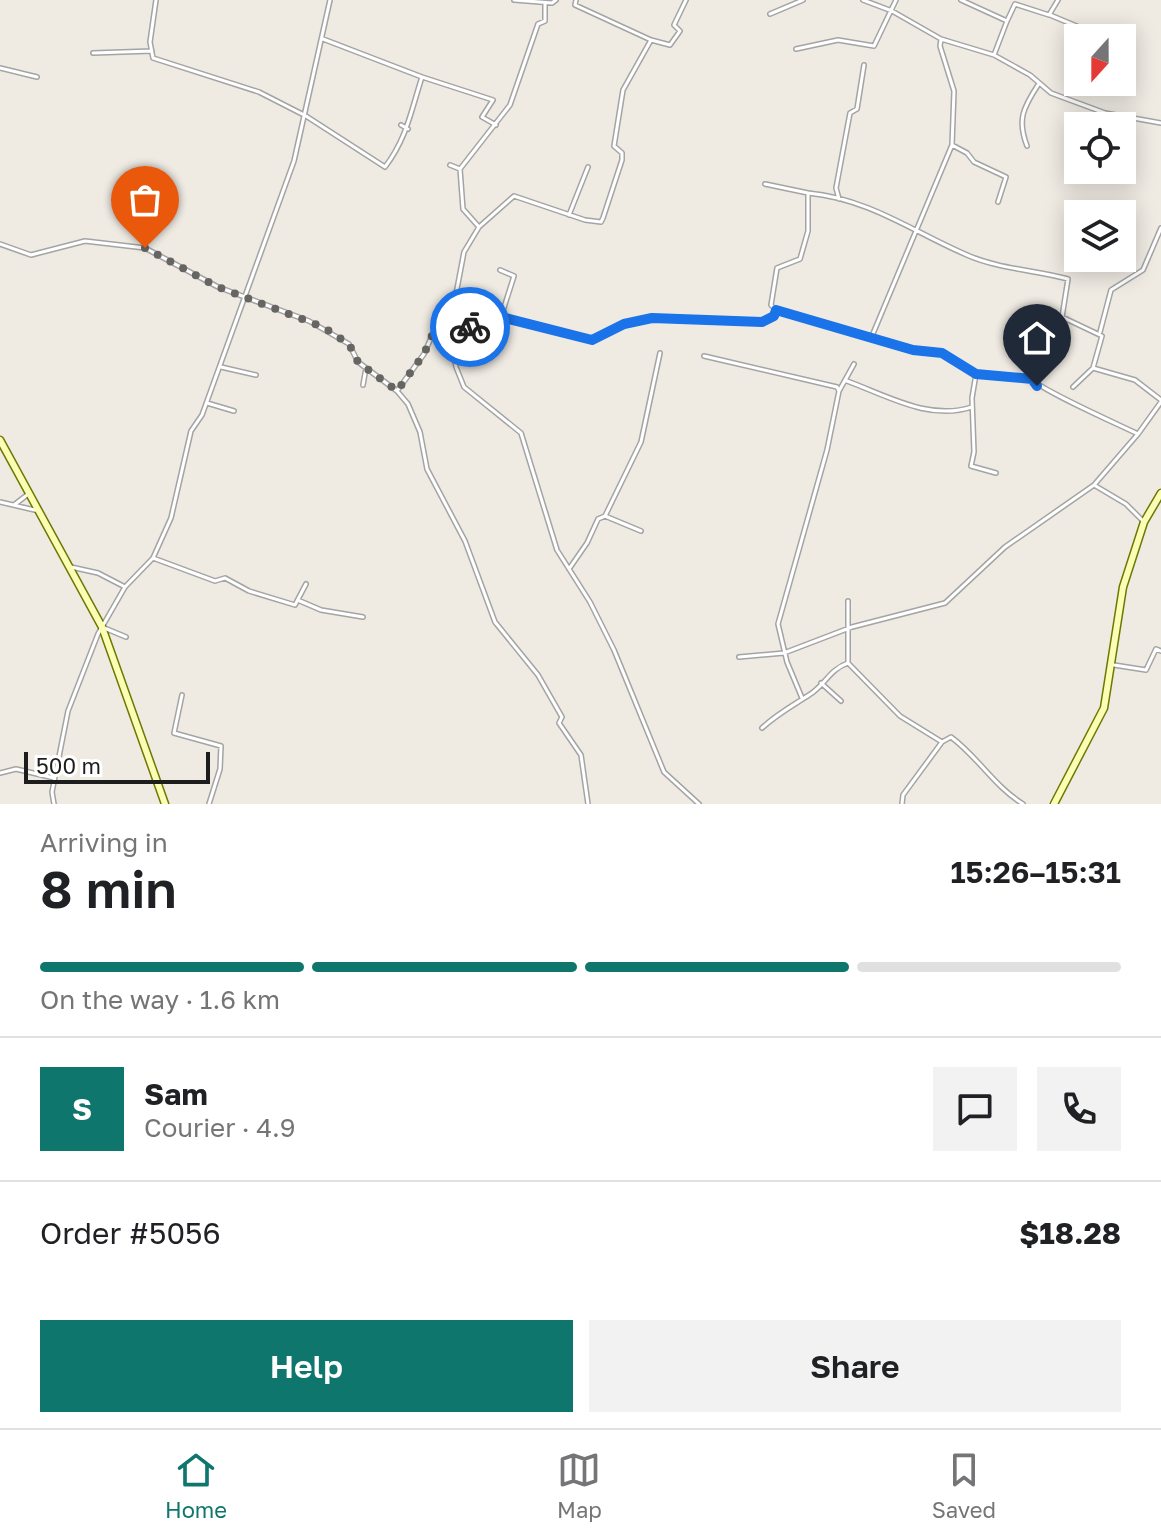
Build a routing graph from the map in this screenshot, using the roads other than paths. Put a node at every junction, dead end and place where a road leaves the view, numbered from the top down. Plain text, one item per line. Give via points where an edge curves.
1 (156, 0) edge
2 (330, 0) edge
3 (514, 0) edge
4 (556, 0) edge
5 (576, 0) edge
6 (686, 0) edge
7 (803, 0) edge
8 (863, 0) edge
9 (896, 0) edge
10 (961, 0) edge
11 (1058, 0) edge
12 (788, 2) edge
13 (971, 2) edge
14 (545, 3) junction
15 (892, 11) junction
16 (770, 14) dead end
17 (1049, 15) junction
18 (1007, 21) junction
19 (1071, 24) edge
20 (323, 39) junction
21 (941, 39) junction
22 (651, 40) junction
23 (796, 49) dead end
24 (152, 51) junction
25 (93, 53) dead end
26 (994, 55) junction
27 (864, 65) dead end
28 (0, 68) edge
29 (37, 77) dead end
30 (422, 77) junction
31 (1038, 85) junction
32 (306, 116) junction
33 (1161, 123) edge
34 (401, 125) dead end
35 (496, 125) junction
36 (408, 129) junction
37 (952, 145) junction
38 (1027, 146) dead end
39 (450, 165) dead end
40 (588, 167) dead end
41 (460, 169) junction
42 (765, 184) dead end
43 (808, 193) junction
44 (839, 199) junction
45 (998, 202) dead end
46 (569, 215) junction
47 (479, 227) junction
48 (916, 227) junction
49 (1161, 228) edge
50 (1156, 237) junction
51 (1161, 241) edge
52 (0, 244) edge
53 (500, 270) dead end
54 (247, 297) junction
55 (776, 310) junction
56 (501, 317) junction
57 (452, 321) junction
58 (449, 331) junction
59 (1100, 334) junction
60 (872, 336) junction
61 (660, 353) dead end
62 (704, 356) dead end
63 (854, 364) dead end
64 (219, 366) junction
65 (366, 368) junction
66 (1093, 368) junction
67 (976, 374) junction
68 (256, 375) dead end
69 (847, 381) junction
70 (363, 385) dead end
71 (1073, 387) dead end
72 (397, 391) junction
73 (839, 391) junction
74 (1161, 401) edge
75 (207, 403) junction
76 (972, 407) junction
77 (234, 411) dead end
78 (1138, 434) junction
79 (0, 440) edge
80 (0, 457) edge
81 (10, 457) junction
82 (996, 473) dead end
83 (1094, 485) junction
84 (31, 493) junction
85 (1161, 493) edge
86 (0, 502) edge
87 (14, 505) junction
88 (41, 512) junction
89 (605, 516) junction
90 (1144, 522) junction
91 (641, 531) dead end
92 (153, 558) junction
93 (71, 567) junction
94 (568, 570) junction
95 (306, 584) dead end
96 (125, 587) junction
97 (300, 601) junction
98 (848, 601) dead end
99 (363, 617) dead end
100 (102, 627) junction
101 (846, 630) junction
102 (126, 637) dead end
103 (1161, 651) edge
104 (784, 653) junction
105 (739, 657) dead end
106 (848, 663) junction
107 (1114, 665) junction
108 (821, 683) junction
109 (182, 695) dead end
110 (802, 698) junction
111 (841, 701) dead end
112 (762, 728) dead end
113 (942, 742) junction
114 (0, 773) edge
115 (54, 778) junction
116 (1056, 803) edge
117 (54, 804) edge
118 (165, 804) edge
119 (209, 804) edge
120 (588, 804) edge
121 (699, 804) edge
122 (902, 804) edge
123 (1023, 804) edge

1 - 24 street
2 - 20 street
3 - 14 street
4 - 14 street
5 - 22 street via 575,5
6 - 22 street via 674,25 680,31 670,45
7 - 12 street
8 - 15 street
9 - 15 street
10 - 13 street
11 - 17 street
12 - 16 street
13 - 18 street
14 - 35 street via 545,21 538,24 510,105
15 - 21 street
15 - 23 street via 874,46 838,40
17 - 18 street via 1015,4
17 - 19 street
18 - 26 street
20 - 30 street
20 - 32 street
21 - 26 street
21 - 37 street via 954,91
22 - 46 street via 623,90 614,146 622,160 603,218 601,222
24 - 25 street
24 - 32 street via 153,58 238,84
26 - 31 street
27 - 44 street via 836,188
28 - 29 street
30 - 35 street via 493,100 482,117
30 - 36 street
31 - 33 street via 1105,113
31 - 38 street via 1025,105 1020,128
32 - 36 street via 385,167
32 - 54 street
34 - 36 street
35 - 41 street
37 - 45 street via 1006,177
37 - 48 street
39 - 41 street
40 - 46 street
41 - 47 street via 463,209
42 - 43 street
43 - 44 street
43 - 55 street via 808,231 800,259 777,268 771,305
44 - 48 street
46 - 47 street via 514,196
47 - 57 street via 464,252
48 - 59 street via 969,256 1068,279 1062,317
48 - 60 street
49 - 50 street
50 - 51 street
50 - 59 street via 1143,270 1111,290
52 - 54 street via 31,255 85,241 145,248
53 - 56 street via 514,276
54 - 64 street
54 - 65 street via 323,327 349,344
55 - 56 street via 762,322 652,318 624,324 592,340
55 - 60 street
56 - 57 street via 487,335
57 - 58 street
58 - 72 street via 434,331
58 - 94 street via 462,384 521,433 550,532
59 - 66 street
60 - 67 street via 942,353
61 - 89 street via 641,442
62 - 73 street
63 - 69 street
64 - 68 street
64 - 75 street
65 - 70 street
65 - 72 street
66 - 71 street
66 - 74 street via 1135,380
67 - 76 street
67 - 78 street via 1032,379
69 - 73 street
69 - 76 street via 925,410
72 - 120 street via 417,424 427,469 465,541 495,622 553,699 562,717 559,723 581,755
73 - 104 street via 778,624
74 - 78 street
75 - 77 street
75 - 92 street via 191,431 171,518
76 - 82 street via 971,466
78 - 83 street
79 - 81 street
80 - 81 street
81 - 84 street
83 - 90 street
83 - 101 street via 1005,547 945,603
84 - 87 street
84 - 88 street
85 - 90 street
86 - 87 street
87 - 88 street
88 - 93 street
89 - 91 street
89 - 94 street via 598,519
90 - 107 street via 1123,587
92 - 96 street
92 - 97 street via 215,581 225,578 281,603
93 - 96 street
93 - 100 street
94 - 121 street via 614,650 664,772
95 - 97 street
96 - 100 street
97 - 99 street
98 - 101 street
100 - 102 street
100 - 115 street via 75,687
100 - 118 street
101 - 104 street
101 - 106 street
103 - 107 street via 1156,649 1146,670
104 - 105 street
104 - 110 street
106 - 108 street
106 - 113 street via 900,716
107 - 116 street via 1104,708
108 - 110 street
108 - 111 street
109 - 119 street via 174,733 221,746
110 - 112 street
113 - 122 street via 903,795
113 - 123 street via 951,737 962,745 1003,792
114 - 115 street via 16,769
115 - 117 street

